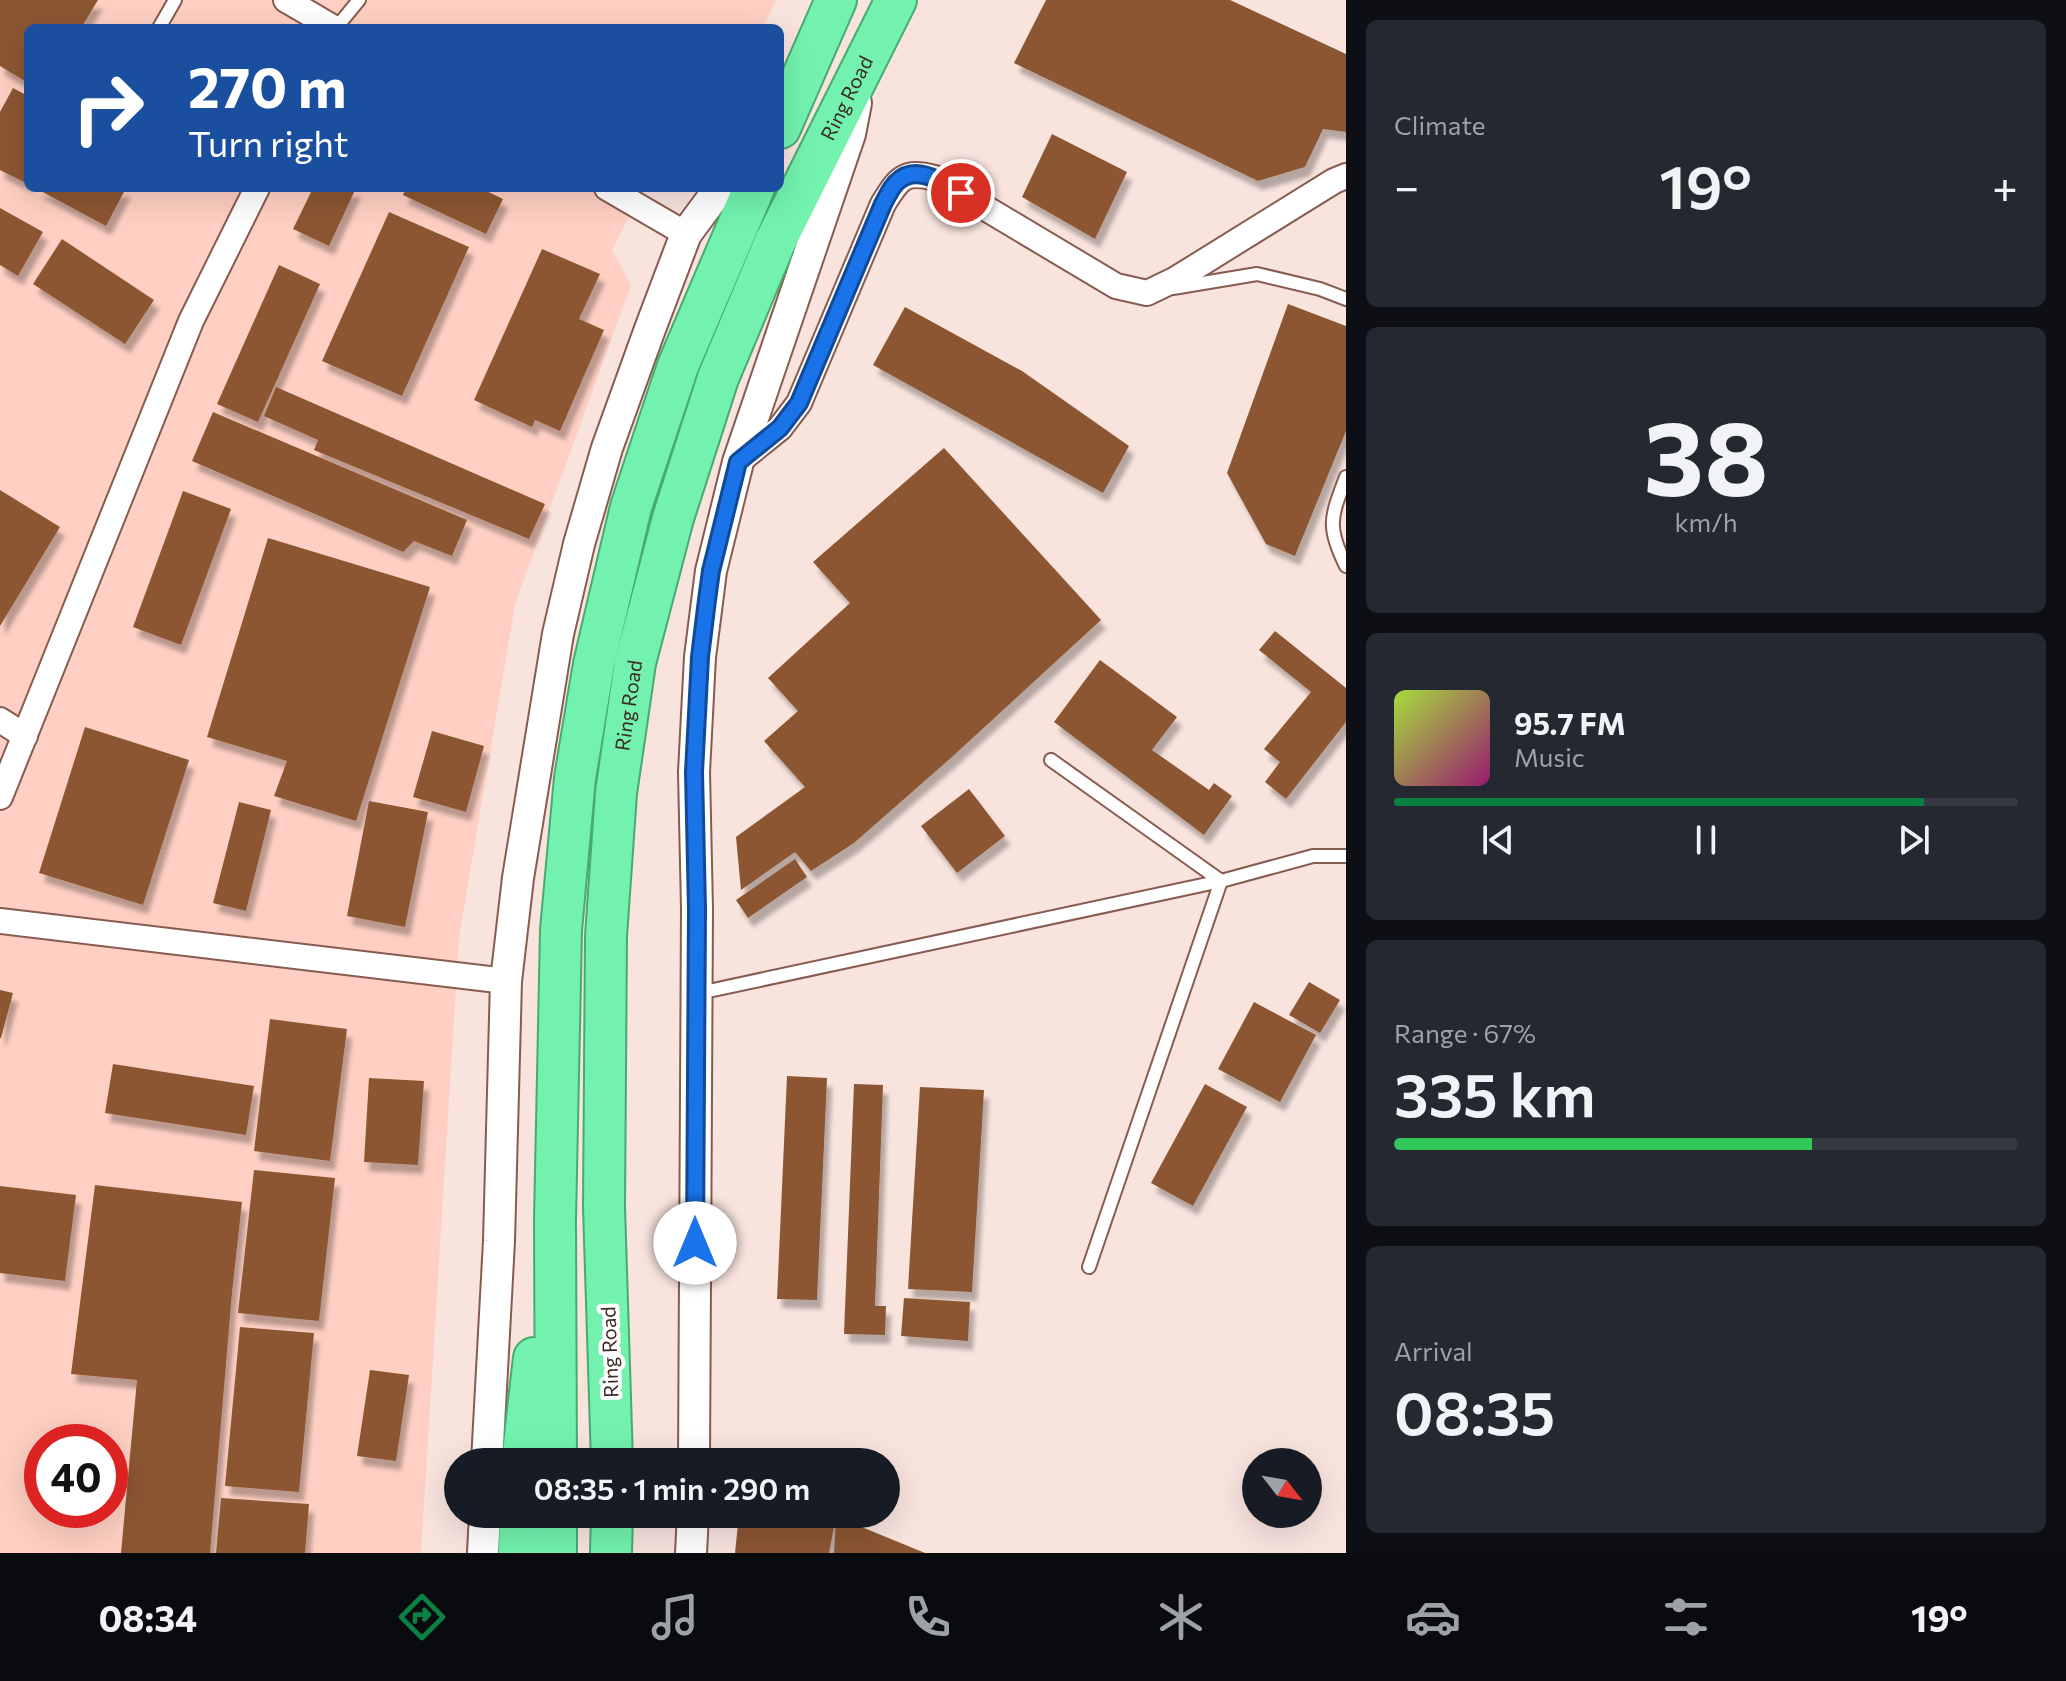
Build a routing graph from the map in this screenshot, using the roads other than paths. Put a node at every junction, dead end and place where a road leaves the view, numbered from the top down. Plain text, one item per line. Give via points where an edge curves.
1 (175, 0) edge
2 (286, 0) edge
3 (359, 0) edge
4 (836, 0) edge
5 (896, 0) edge
6 (161, 24) edge
7 (328, 24) edge
8 (338, 24) edge
9 (816, 46) junction
10 (865, 61) junction
11 (784, 93) edge
12 (784, 119) edge
13 (1346, 176) edge
14 (255, 192) edge
15 (614, 192) edge
16 (717, 192) edge
17 (752, 192) edge
18 (686, 234) junction
19 (1147, 293) junction
20 (1346, 299) edge
21 (738, 462) junction
22 (1346, 477) edge
23 (1346, 566) edge
24 (0, 720) edge
25 (25, 736) junction
26 (1051, 760) dead end
27 (0, 797) edge
28 (1346, 856) edge
29 (1221, 881) junction
30 (0, 921) edge
31 (506, 981) junction
32 (696, 994) junction
33 (555, 1220) junction
34 (1089, 1267) dead end
35 (488, 1448) edge
36 (524, 1448) edge
37 (556, 1448) edge
38 (612, 1448) edge
39 (694, 1448) edge
40 (484, 1528) edge
41 (520, 1528) edge
42 (556, 1528) edge
43 (612, 1528) edge
44 (692, 1528) edge
45 (483, 1553) edge
46 (519, 1553) edge
47 (556, 1553) edge
48 (611, 1553) edge
49 (691, 1553) edge

1 - 6 lane
2 - 7 street
3 - 8 lane
4 - 9 highway
5 - 10 highway, Ring Road
9 - 11 street
9 - 12 highway
10 - 21 street via 850,134
10 - 38 highway, Ring Road via 775,242 718,378 673,518 635,663 616,793 606,936 604,1207
13 - 19 street
14 - 25 street via 191,321
15 - 18 street
16 - 18 street
17 - 33 highway, Ring Road via 678,366 631,507 594,664 575,778 561,930
18 - 31 street via 607,448 579,544 553,664
19 - 20 lane via 1257,274
19 - 21 street via 1116,286 935,178 916,173 898,180 799,403 780,428
21 - 32 street via 711,571 700,657 694,772
22 - 23 lane via 1332,515 1335,544
24 - 25 street
25 - 27 street
26 - 29 lane
28 - 29 lane via 1313,856
29 - 32 lane
29 - 34 lane
30 - 31 street
31 - 35 street
32 - 39 street
33 - 36 highway
33 - 37 highway, Ring Road
40 - 45 street
41 - 46 highway
42 - 47 highway
43 - 48 highway
44 - 49 street

